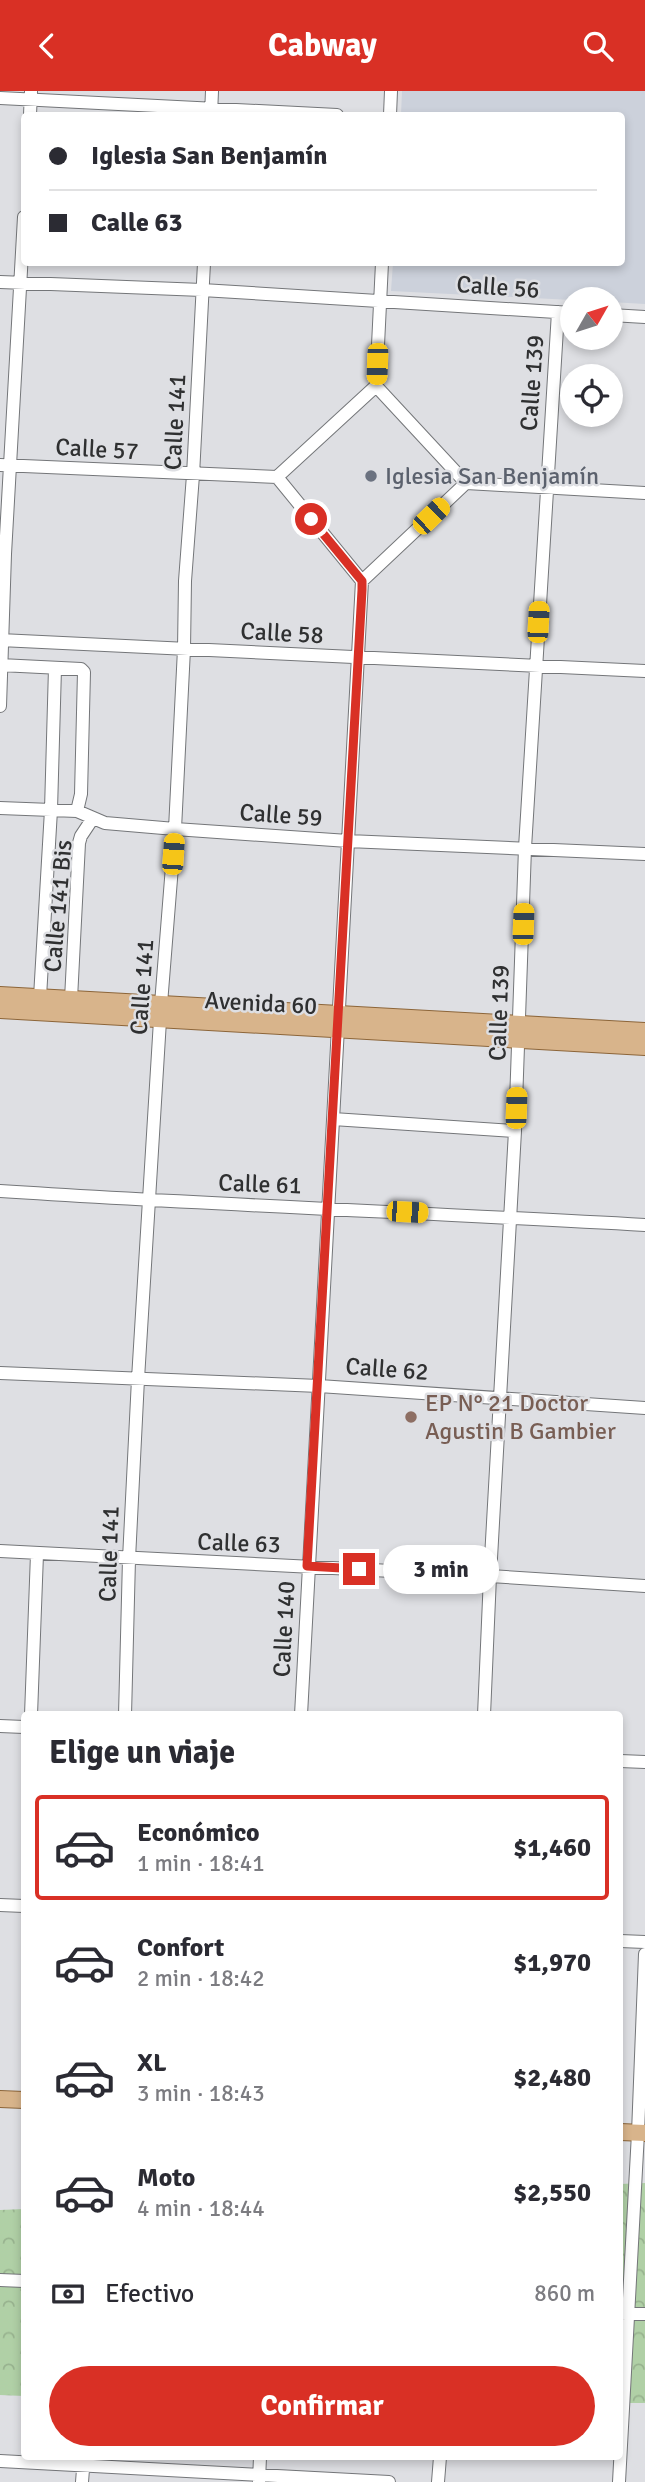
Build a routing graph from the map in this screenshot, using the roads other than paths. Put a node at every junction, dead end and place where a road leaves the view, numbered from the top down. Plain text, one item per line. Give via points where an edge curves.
1 (212, 91) edge
2 (391, 91) edge
3 (31, 95) edge
4 (0, 98) edge
5 (211, 112) edge
6 (390, 112) edge
7 (22, 266) edge
8 (204, 266) edge
9 (382, 266) edge
10 (0, 282) edge
11 (21, 283) junction
12 (202, 290) junction
13 (380, 300) junction
14 (558, 313) joint
15 (623, 316) edge
16 (645, 317) edge
17 (376, 386) junction
18 (5, 465) edge
19 (193, 475) junction
20 (277, 477) junction
21 (466, 483) junction
22 (546, 487) junction
23 (645, 493) edge
24 (362, 581) junction
25 (1, 640) edge
26 (184, 649) junction
27 (358, 657) junction
28 (1, 665) edge
29 (536, 666) junction
30 (55, 668) junction
31 (645, 671) edge
32 (0, 706) edge
33 (0, 808) edge
34 (51, 810) junction
35 (77, 811) junction
36 (93, 818) junction
37 (175, 829) junction
38 (348, 841) junction
39 (525, 848) junction
40 (645, 854) edge
41 (0, 995) edge
42 (40, 997) junction
43 (72, 999) junction
44 (0, 1010) edge
45 (161, 1012) junction
46 (337, 1022) junction
47 (645, 1031) edge
48 (519, 1032) junction
49 (645, 1047) edge
50 (333, 1119) junction
51 (516, 1131) junction
52 (0, 1191) edge
53 (149, 1201) junction
54 (328, 1208) junction
55 (511, 1217) junction
56 (645, 1224) edge
57 (0, 1373) edge
58 (138, 1379) junction
59 (319, 1386) junction
60 (501, 1398) junction
61 (645, 1408) edge
62 (0, 1551) edge
63 (37, 1554) junction
64 (129, 1559) junction
65 (307, 1566) junction
66 (489, 1576) junction
67 (645, 1586) edge
68 (31, 1711) edge
69 (125, 1711) edge
70 (301, 1711) edge
71 (484, 1711) edge
72 (0, 1726) edge
73 (21, 1727) edge
74 (623, 1761) edge
75 (645, 1762) edge
76 (0, 1905) edge
77 (21, 1906) edge
78 (623, 1941) edge
79 (645, 1942) edge
80 (645, 1954) edge
81 (0, 2091) edge
82 (21, 2093) edge
83 (0, 2099) edge
84 (21, 2100) edge
85 (623, 2125) edge
86 (642, 2129) edge
87 (623, 2132) edge
88 (0, 2280) edge
89 (21, 2281) edge
90 (624, 2313) edge
91 (645, 2314) edge
92 (623, 2347) edge
93 (260, 2460) edge
94 (440, 2460) edge
95 (620, 2460) edge
96 (0, 2461) edge
97 (83, 2461) edge
98 (259, 2478) edge
99 (82, 2482) edge
100 (389, 2482) edge
101 (438, 2482) edge
102 (619, 2482) edge

1 - 5 street
2 - 6 street
3 - 4 street
3 - 5 street
7 - 11 street
8 - 12 street, Calle 141
9 - 13 street
10 - 11 street, Calle 56
11 - 12 street, Calle 56
11 - 18 street
12 - 13 street, Calle 56
12 - 19 street, Calle 141
13 - 14 street, Calle 56
13 - 17 street
14 - 22 street, Calle 139
15 - 16 street
17 - 20 street
17 - 21 street
18 - 19 street, Calle 57
18 - 25 street
19 - 20 street, Calle 57
19 - 26 street, Calle 141
20 - 24 street
21 - 22 street
21 - 24 street
22 - 23 street
22 - 29 street, Calle 139
24 - 27 street, Calle 140
25 - 26 street, Calle 58
25 - 28 street
26 - 27 street, Calle 58
26 - 37 street, Calle 141
27 - 29 street, Calle 58
27 - 38 street, Calle 140
28 - 30 street
28 - 32 street
29 - 31 street, Calle 58
29 - 39 street, Calle 139
30 - 34 street
30 - 35 street, Calle 141 Bis via 84,673
33 - 34 street, Calle 59
34 - 35 street, Calle 59
34 - 42 street
35 - 36 street, Calle 59
36 - 37 street, Calle 59
36 - 43 street, Calle 141 Bis via 79,843
37 - 38 street, Calle 59
37 - 45 street, Calle 141
38 - 39 street, Calle 59
38 - 46 street, Calle 140
39 - 40 street, Calle 59
39 - 48 street, Calle 139
41 - 42 main road, Avenida 60
42 - 43 main road, Avenida 60
43 - 45 main road, Avenida 60
44 - 45 main road, Avenida 60
45 - 46 main road, Avenida 60
45 - 53 street, Calle 141
46 - 48 main road, Avenida 60
46 - 50 street, Calle 140
47 - 48 main road, Avenida 60
48 - 49 main road, Avenida 60
48 - 51 street, Calle 139
50 - 51 street
50 - 54 street, Calle 140
51 - 55 street, Calle 139
52 - 53 street, Calle 61
53 - 54 street, Calle 61
53 - 58 street, Calle 141
54 - 55 street, Calle 61
54 - 59 street, Calle 140
55 - 56 street, Calle 61
55 - 60 street, Calle 139
57 - 58 street, Calle 62
58 - 59 street, Calle 62
58 - 64 street, Calle 141
59 - 60 street, Calle 62
59 - 65 street, Calle 140
60 - 61 street, Calle 62
60 - 66 street, Calle 139
62 - 63 street, Calle 63
63 - 64 street, Calle 63
63 - 68 street
64 - 65 street, Calle 63
64 - 69 street, Calle 141
65 - 66 street, Calle 63
65 - 70 street, Calle 140
66 - 67 street, Calle 63
66 - 71 street, Calle 139
72 - 73 street
74 - 75 street
76 - 77 street
78 - 79 street
80 - 86 street
81 - 82 main road
83 - 84 main road
85 - 86 main road
86 - 87 main road
86 - 90 street
88 - 89 street
90 - 91 street
90 - 92 street
93 - 98 street
94 - 101 street
95 - 102 street
96 - 97 street
97 - 98 street
97 - 99 street
98 - 100 street

